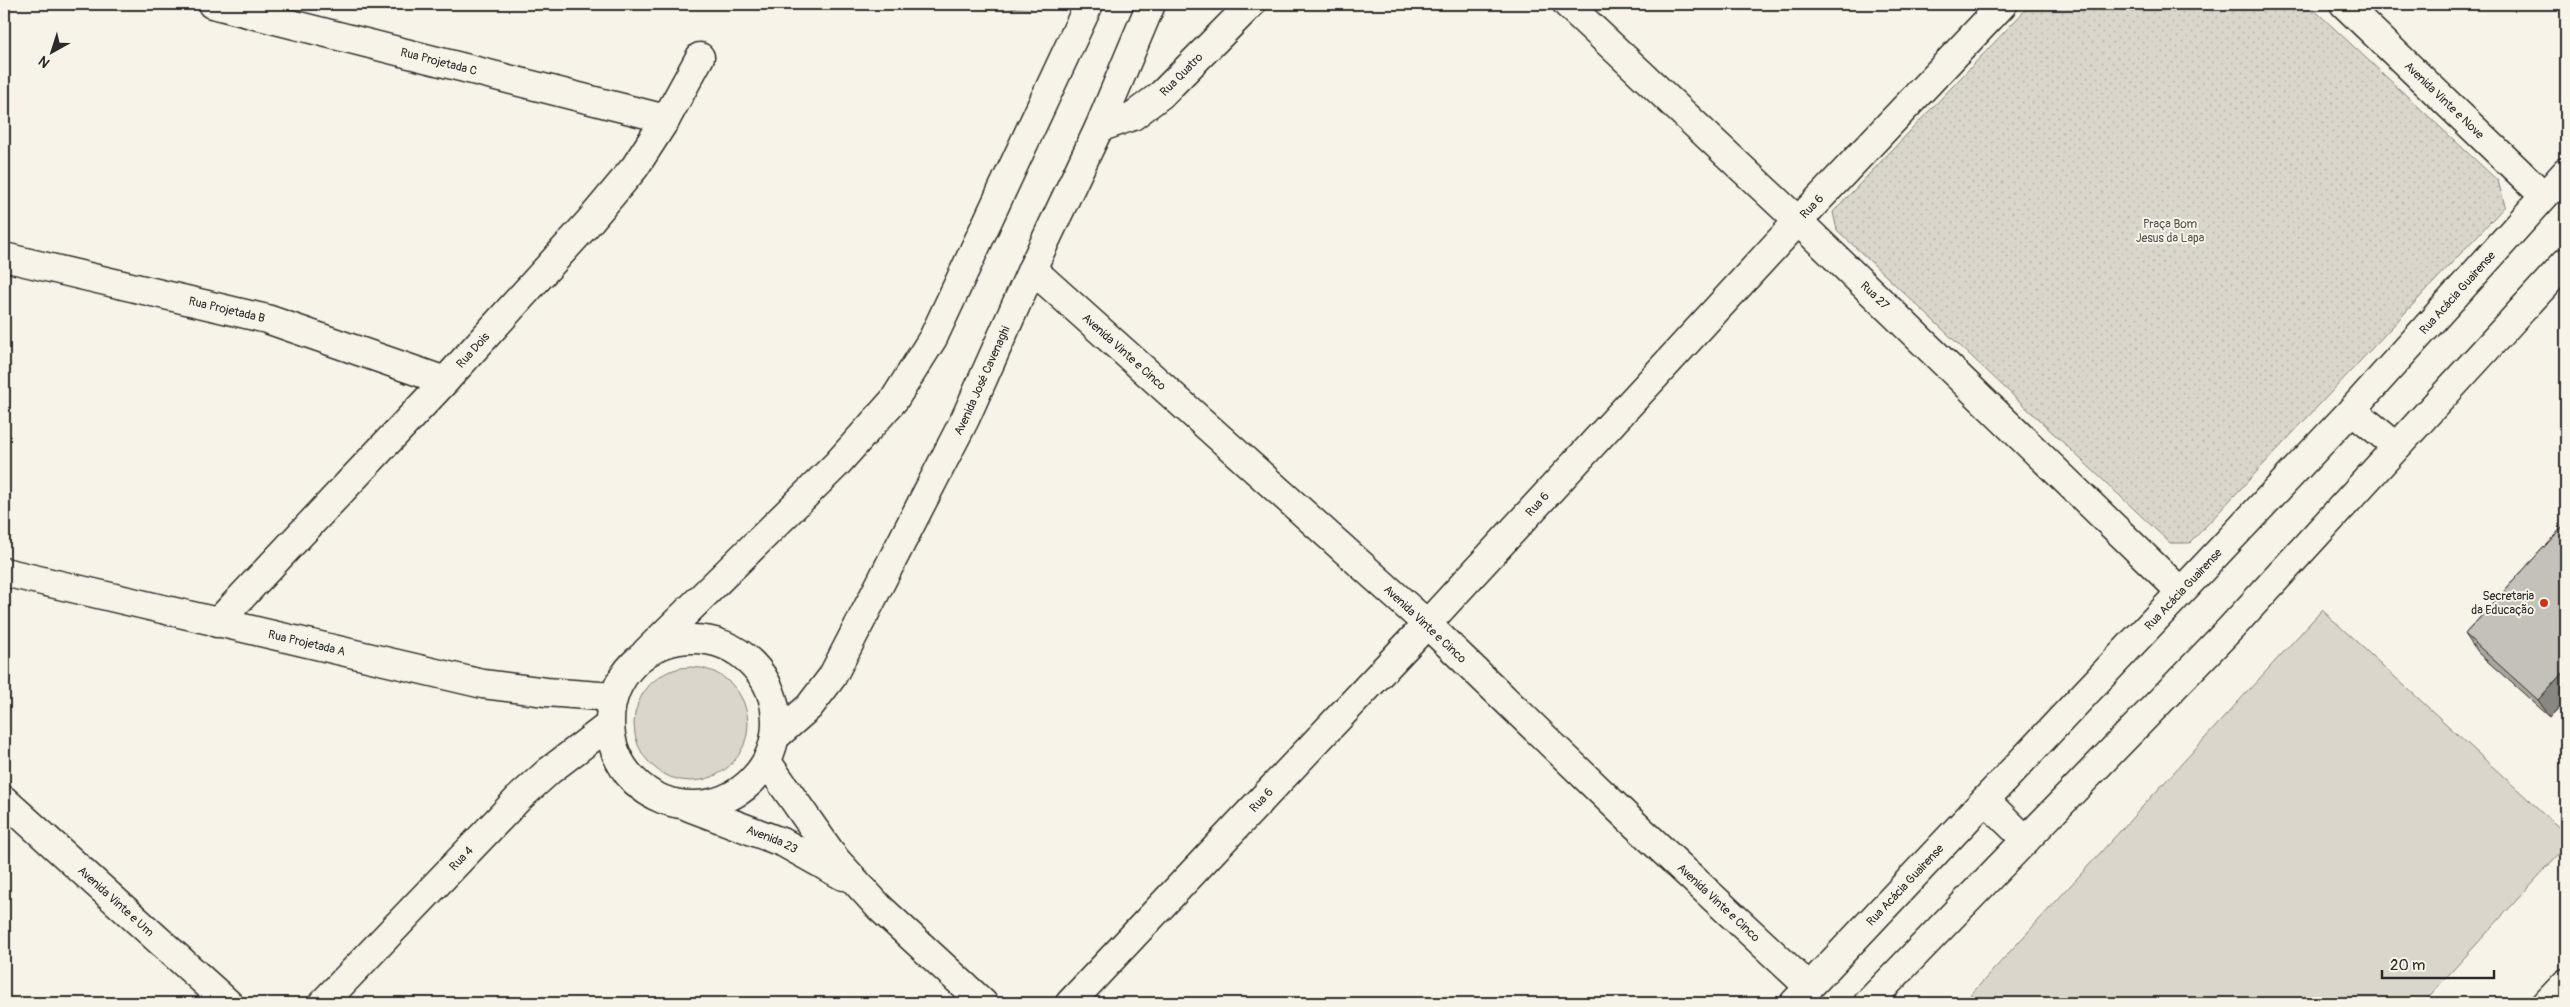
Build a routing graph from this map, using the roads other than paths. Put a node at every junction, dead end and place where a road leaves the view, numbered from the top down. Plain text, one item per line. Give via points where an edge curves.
1 (212, 4) edge
2 (1088, 4) edge
3 (1151, 4) edge
4 (1251, 4) edge
5 (1567, 4) edge
6 (2002, 4) edge
7 (2344, 4) edge
8 (700, 57) dead end
9 (666, 119) junction
10 (1099, 128) junction
11 (2566, 172) edge
12 (2544, 196) junction
13 (1798, 221) junction
14 (4, 257) edge
15 (2566, 262) edge
16 (1032, 270) junction
17 (445, 381) junction
18 (2352, 410) junction
19 (2396, 446) junction
20 (4, 572) edge
21 (2180, 591) junction
22 (217, 623) junction
23 (1427, 624) junction
24 (646, 652) junction
25 (613, 697) junction
26 (610, 725) junction
27 (776, 736) junction
28 (767, 762) junction
29 (4, 800) edge
30 (1985, 800) junction
31 (680, 804) junction
32 (2026, 840) junction
33 (858, 884) junction
34 (2566, 983) edge
35 (1801, 995) edge
36 (228, 1003) edge
37 (323, 1003) edge
38 (982, 1003) edge
39 (1070, 1003) edge
40 (1868, 1003) edge
41 (2547, 1003) edge

1 - 9 street, Rua Projetada C
2 - 24 street via 933,338 894,400 836,465
3 - 10 street, Avenida José Cavenaghi
4 - 10 street, Rua Quatro via 1162,94 1133,116
5 - 13 street, Rua 27
6 - 13 street, Rua 6
7 - 12 street, Avenida Vinte e Nove
8 - 9 street, Rua Dois
9 - 17 street, Rua Dois via 635,167 589,222
10 - 16 street, Avenida José Cavenaghi
11 - 12 street, Rua Acácia Guairense
12 - 18 street, Rua Acácia Guairense
13 - 21 street, Rua 27
13 - 23 street, Rua 6
14 - 17 street, Rua Projetada B via 267,319
15 - 19 street
16 - 23 street, Avenida Vinte e Cinco
16 - 27 street, Avenida José Cavenaghi via 965,419 832,677 809,707
17 - 22 street, Rua Dois
18 - 19 street
18 - 21 street, Rua Acácia Guairense
19 - 32 street via 2231,628
20 - 22 street, Rua Projetada A
21 - 30 street, Rua Acácia Guairense
22 - 25 street, Rua Projetada A via 483,684
23 - 35 street, Avenida Vinte e Cinco via 1628,818
23 - 39 street, Rua 6
24 - 25 street via 626,672
24 - 27 street via 672,640 699,638 726,644 750,660 768,682 776,708
25 - 26 street
26 - 31 street via 616,754 631,778 653,795
26 - 37 street, Rua 4 via 548,771 518,799
27 - 28 street
28 - 31 street via 752,783 730,798 706,805
28 - 33 street, Avenida 23 via 836,860
29 - 36 street, Avenida Vinte e Um
30 - 32 street
30 - 35 street, Rua Acácia Guairense
31 - 33 street, Avenida 23 via 784,843
32 - 40 street
33 - 38 street, Avenida 23
34 - 41 street

